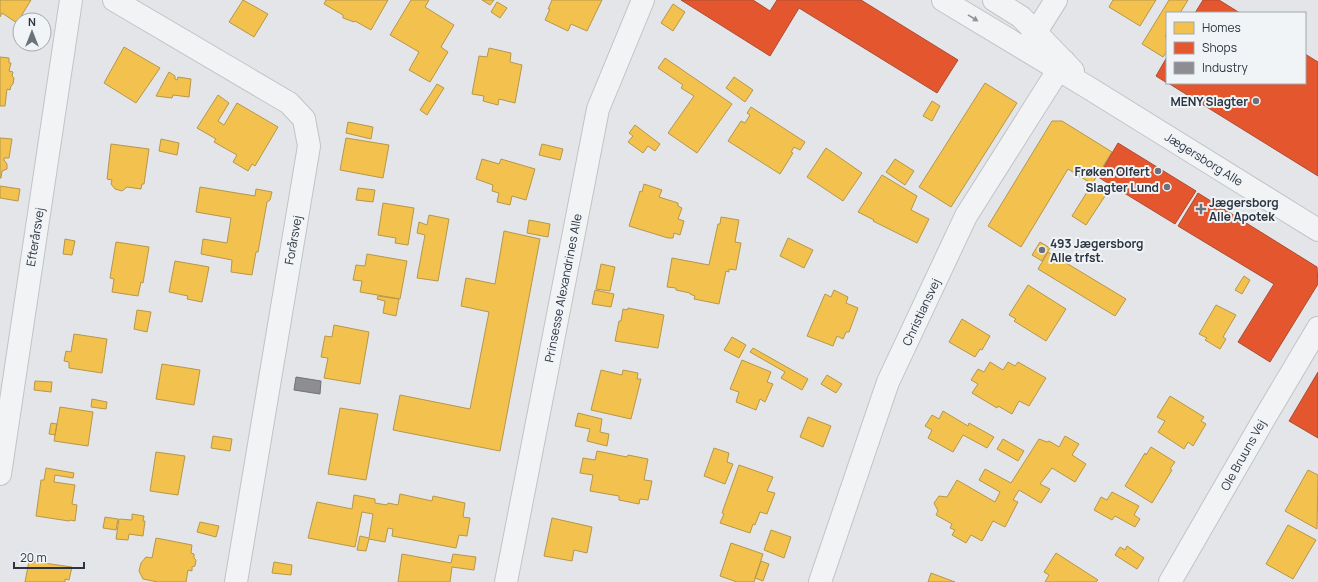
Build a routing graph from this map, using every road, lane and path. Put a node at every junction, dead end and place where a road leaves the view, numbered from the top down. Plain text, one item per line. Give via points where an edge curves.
1 (71, 0) edge
2 (114, 0) edge
3 (643, 0) edge
4 (943, 0) edge
5 (994, 0) edge
6 (1056, 0) edge
7 (1036, 31) junction
8 (1025, 50) junction
9 (1061, 65) junction
10 (1318, 230) edge
11 (1318, 328) edge
12 (0, 474) edge
13 (236, 582) edge
14 (506, 582) edge
15 (820, 582) edge
16 (1170, 582) edge

1 - 12 street, Efterårsvej
2 - 13 street, Forårsvej via 289,103 304,119 309,146
3 - 14 street, Prinsesse Alexandrines Alle via 598,109
4 -> 8 street, Jægersborg Alle
5 - 7 street, Jægersborg Alle via 1021,17
6 - 7 street
7 - 8 street
7 - 9 street, Jægersborg Alle
8 - 9 street, Jægersborg Alle
9 - 10 street, Jægersborg Alle via 1089,88
9 - 15 street, Christiansvej via 966,216 888,382
11 - 16 street, Ole Bruuns Vej

